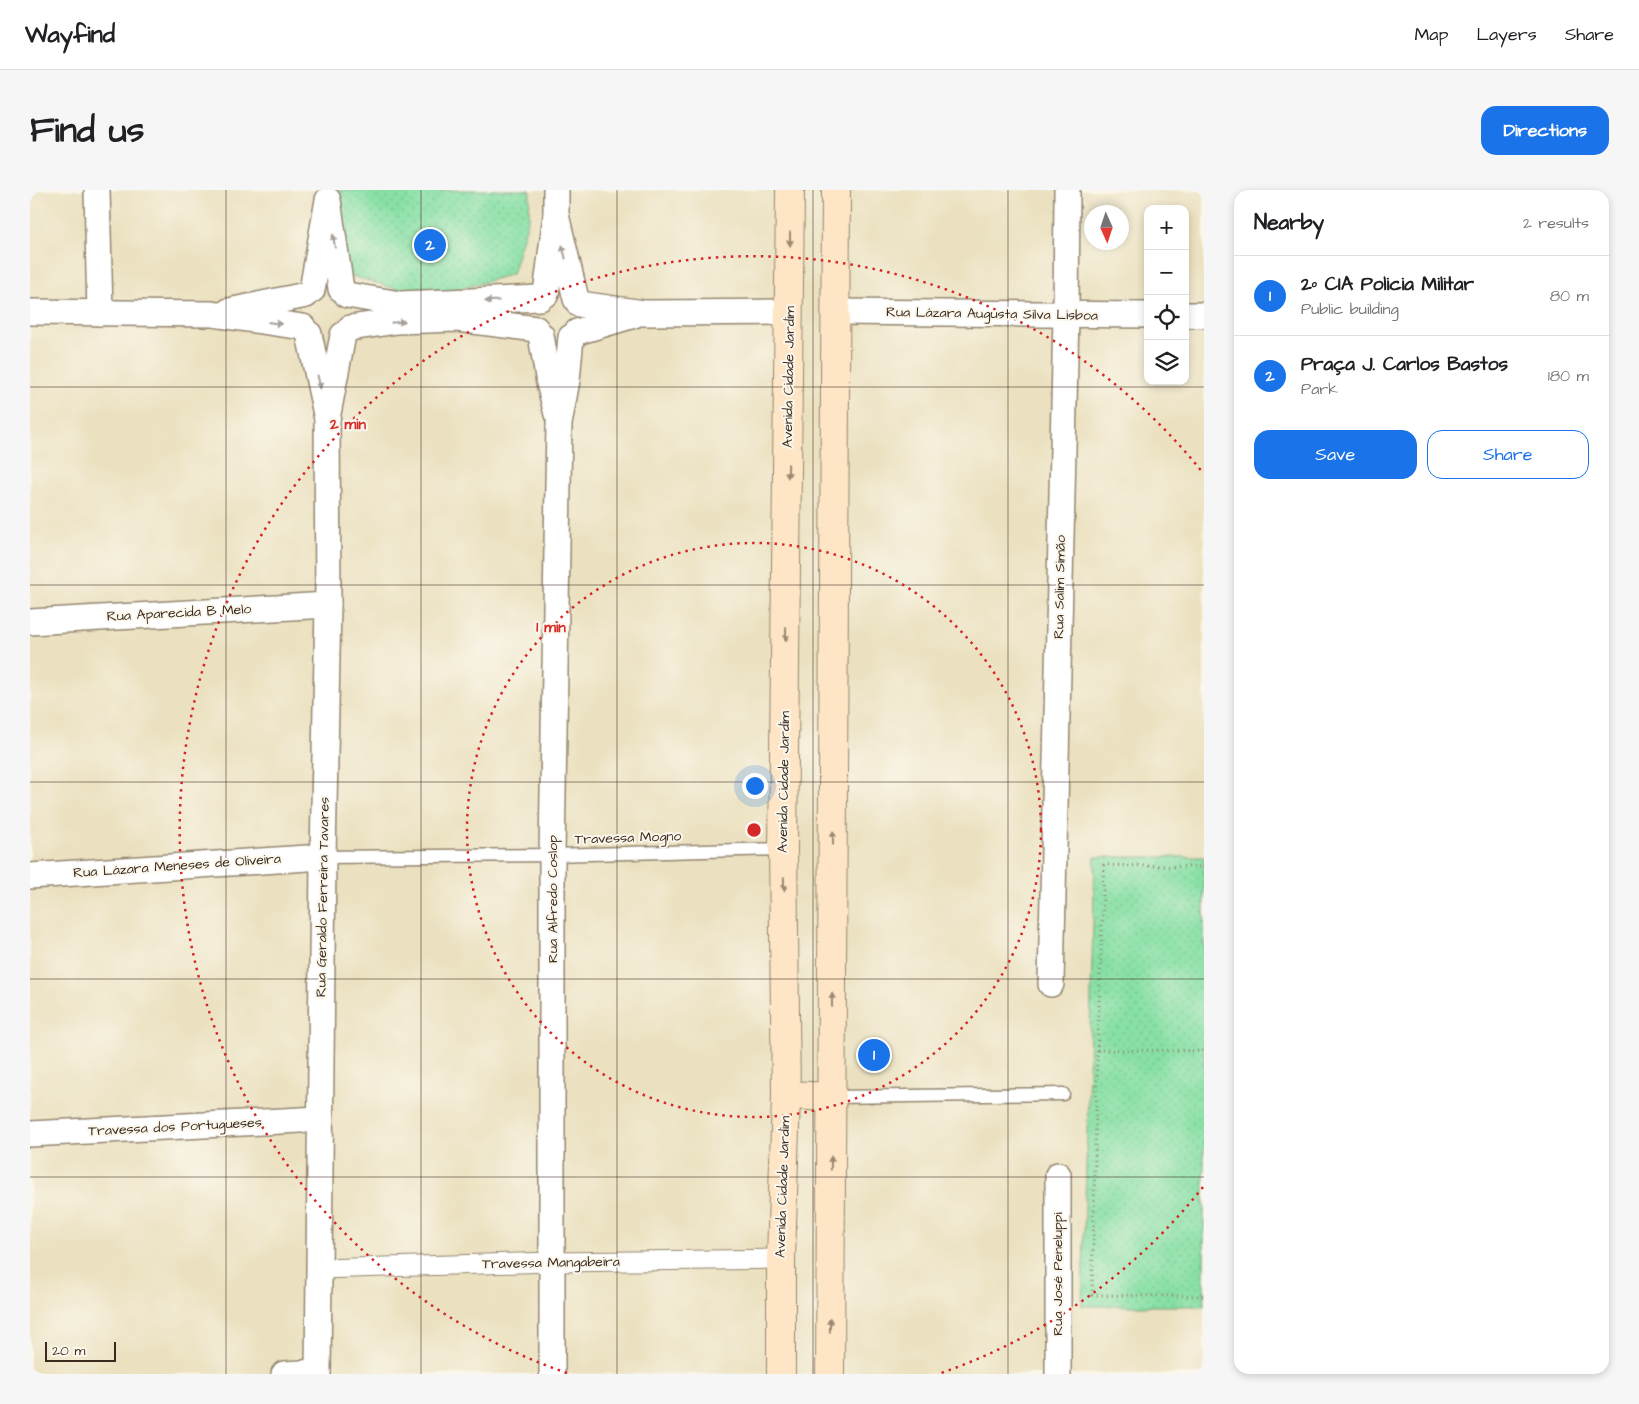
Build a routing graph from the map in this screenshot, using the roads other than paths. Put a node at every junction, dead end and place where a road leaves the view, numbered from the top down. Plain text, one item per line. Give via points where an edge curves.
1 (97, 190) edge
2 (556, 190) edge
3 (790, 190) edge
4 (836, 190) edge
5 (1067, 190) edge
6 (328, 195) edge
7 (556, 215) junction
8 (309, 292) junction
9 (344, 292) junction
10 (543, 296) junction
11 (578, 302) junction
12 (30, 312) edge
13 (644, 312) junction
14 (790, 312) junction
15 (836, 312) junction
16 (100, 313) junction
17 (212, 314) junction
18 (1204, 314) edge
19 (1066, 315) junction
20 (1144, 315) edge
21 (1189, 315) edge
22 (306, 331) junction
23 (347, 331) junction
24 (538, 332) junction
25 (574, 335) junction
26 (327, 419) junction
27 (559, 424) junction
28 (328, 605) junction
29 (30, 622) edge
30 (783, 849) junction
31 (552, 855) junction
32 (323, 856) junction
33 (30, 876) edge
34 (1051, 984) dead end
35 (1063, 1094) dead end
36 (786, 1095) junction
37 (832, 1098) junction
38 (320, 1119) junction
39 (30, 1134) edge
40 (1058, 1175) dead end
41 (781, 1259) junction
42 (553, 1262) junction
43 (320, 1269) junction
44 (318, 1373) edge
45 (284, 1374) edge
46 (552, 1374) edge
47 (781, 1374) edge
48 (830, 1374) edge
49 (1058, 1374) edge

1 - 16 street
2 - 7 street
3 -> 14 main road, Avenida Cidade Jardim
4 - 15 main road
5 - 19 street, Rua Salim Simão
6 - 8 street
9 -> 6 street
7 - 10 street
11 -> 7 street
8 - 9 street via 334,286
8 - 17 street
8 - 22 street via 299,311
10 -> 9 street via 400,304
9 - 23 street via 354,311 354,319
10 - 11 street via 562,292
10 - 24 street via 533,313
11 - 13 street
11 - 25 street via 583,318
12 - 16 street
13 - 14 street
13 - 25 street
14 -> 30 main road, Avenida Cidade Jardim
15 - 19 street, Rua Lázara Augusta Silva Lisboa
37 -> 15 main road
16 - 17 street
17 -> 22 street
18 - 21 street
19 - 20 street, Rua Lázara Augusta Silva Lisboa
19 - 34 street, Rua Salim Simão
22 - 23 street via 317,339 326,340 335,339
22 -> 26 street
23 -> 24 street via 397,321 457,319
23 - 26 street
24 - 25 street via 556,341
24 - 27 street
25 - 27 street
26 - 28 street, Rua Geraldo Ferreira Tavares
27 - 31 street, Rua Alfredo Coslop
28 - 29 street, Rua Aparecida B Melo
28 - 32 street, Rua Geraldo Ferreira Tavares
30 - 31 lane, Travessa Mogno
30 -> 36 main road, Avenida Cidade Jardim
31 - 32 lane, Travessa Mogno
31 - 42 street, Rua Alfredo Coslop
32 - 33 street, Rua Lázara Meneses de Oliveira
32 - 38 street, Rua Geraldo Ferreira Tavares
35 - 37 lane
36 - 37 main road
36 - 41 main road, Avenida Cidade Jardim
48 -> 37 main road
38 - 39 street, Travessa dos Portugueses
38 - 43 street, Rua Geraldo Ferreira Tavares
40 - 49 street, Rua José Peneluppi
41 - 42 street, Travessa Mangabeira
41 - 47 main road, Avenida Cidade Jardim
42 - 43 street, Travessa Mangabeira
42 - 46 street, Rua Alfredo Coslop
43 - 44 street, Rua Geraldo Ferreira Tavares
44 - 45 street

